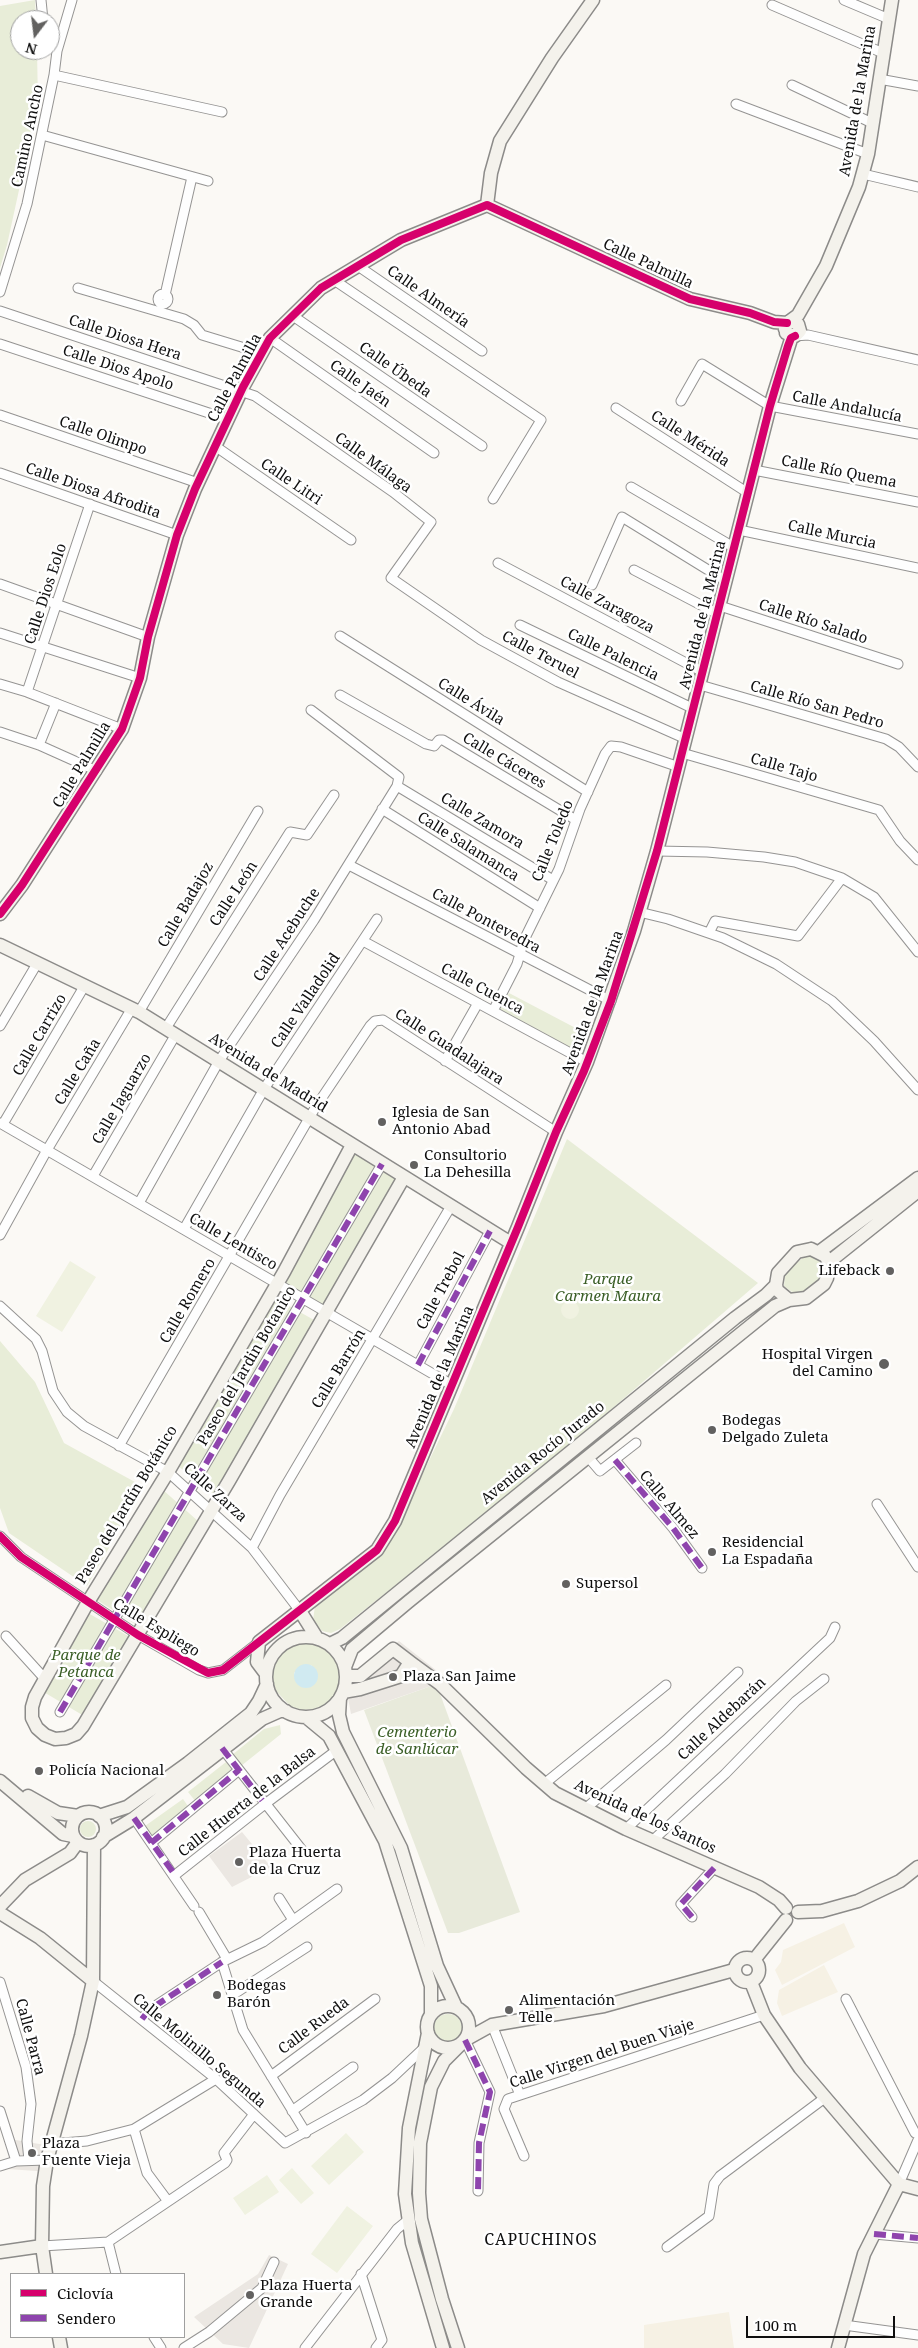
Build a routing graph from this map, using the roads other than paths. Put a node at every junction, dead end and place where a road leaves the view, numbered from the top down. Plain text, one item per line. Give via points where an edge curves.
1 (72, 0) edge
2 (593, 0) edge
3 (844, 0) edge
4 (892, 0) edge
5 (772, 5) dead end
6 (889, 19) junction
7 (60, 41) edge
8 (883, 53) junction
9 (56, 60) edge
10 (54, 75) junction
11 (879, 79) junction
12 (792, 85) dead end
13 (918, 86) edge
14 (736, 104) dead end
15 (222, 112) dead end
16 (872, 123) junction
17 (42, 134) junction
18 (868, 154) junction
19 (863, 174) junction
20 (192, 177) junction
21 (208, 181) dead end
22 (918, 187) edge
23 (487, 205) junction
24 (358, 266) junction
25 (334, 280) junction
26 (78, 288) dead end
27 (0, 292) edge
28 (161, 308) junction
29 (0, 311) edge
30 (292, 316) junction
31 (792, 329) junction
32 (270, 338) junction
33 (0, 344) edge
34 (482, 351) dead end
35 (262, 353) junction
36 (918, 360) edge
37 (241, 391) junction
38 (681, 401) dead end
39 (770, 406) junction
40 (616, 408) dead end
41 (0, 415) edge
42 (227, 419) junction
43 (918, 434) edge
44 (215, 446) junction
45 (482, 446) dead end
46 (434, 453) dead end
47 (754, 470) junction
48 (0, 473) edge
49 (198, 483) junction
50 (632, 487) dead end
51 (748, 493) junction
52 (493, 500) dead end
53 (918, 502) edge
54 (90, 504) junction
55 (739, 530) junction
56 (177, 535) junction
57 (351, 540) dead end
58 (735, 548) junction
59 (498, 563) dead end
60 (918, 568) edge
61 (634, 570) dead end
62 (391, 578) joint
63 (726, 581) junction
64 (0, 584) edge
65 (592, 585) dead end
66 (57, 605) junction
67 (719, 610) junction
68 (520, 625) dead end
69 (0, 633) edge
70 (340, 636) dead end
71 (148, 637) junction
72 (43, 648) junction
73 (898, 664) dead end
74 (703, 672) junction
75 (140, 678) junction
76 (0, 684) edge
77 (700, 685) junction
78 (27, 692) junction
79 (340, 695) dead end
80 (56, 703) junction
81 (694, 709) junction
82 (311, 710) dead end
83 (122, 729) junction
84 (0, 732) edge
85 (686, 739) junction
86 (39, 745) junction
87 (682, 753) junction
88 (679, 767) junction
89 (918, 767) edge
90 (96, 771) junction
91 (397, 786) junction
92 (588, 792) junction
93 (334, 795) dead end
94 (382, 809) junction
95 (258, 811) dead end
96 (576, 820) junction
97 (657, 851) junction
98 (918, 860) edge
99 (349, 865) junction
100 (842, 878) junction
101 (553, 880) junction
102 (540, 908) junction
103 (639, 912) junction
104 (0, 914) edge
105 (377, 919) dead end
106 (709, 933) junction
107 (363, 941) junction
108 (0, 945) edge
109 (918, 952) edge
110 (520, 955) junction
111 (38, 962) junction
112 (85, 985) junction
113 (610, 1001) junction
114 (478, 1003) junction
115 (136, 1010) junction
116 (492, 1011) junction
117 (0, 1026) edge
118 (171, 1031) junction
119 (445, 1061) junction
120 (219, 1062) junction
121 (588, 1062) junction
122 (264, 1089) junction
123 (918, 1090) edge
124 (310, 1118) junction
125 (2, 1123) edge
126 (556, 1132) junction
127 (352, 1145) junction
128 (47, 1150) junction
129 (382, 1164) junction
130 (92, 1176) junction
131 (404, 1177) junction
132 (918, 1178) edge
133 (918, 1191) edge
134 (139, 1203) junction
135 (451, 1206) junction
136 (184, 1229) junction
137 (490, 1231) junction
138 (0, 1235) edge
139 (511, 1243) junction
140 (819, 1252) junction
141 (230, 1256) junction
142 (829, 1262) junction
143 (276, 1283) junction
144 (776, 1285) junction
145 (302, 1298) junction
146 (789, 1300) junction
147 (0, 1306) edge
148 (325, 1312) junction
149 (372, 1339) junction
150 (418, 1366) junction
151 (452, 1385) junction
152 (636, 1443) dead end
153 (119, 1446) junction
154 (588, 1457) junction
155 (614, 1460) junction
156 (168, 1472) junction
157 (189, 1492) junction
158 (877, 1504) dead end
159 (210, 1511) junction
160 (0, 1536) edge
161 (252, 1548) junction
162 (918, 1567) edge
163 (702, 1568) dead end
164 (88, 1602) junction
165 (300, 1611) junction
166 (114, 1619) junction
167 (287, 1621) junction
168 (309, 1625) junction
169 (835, 1627) dead end
170 (138, 1635) junction
171 (6, 1636) dead end
172 (317, 1638) junction
173 (259, 1642) junction
174 (330, 1644) junction
175 (237, 1659) junction
176 (257, 1662) junction
177 (410, 1662) junction
178 (368, 1669) junction
179 (346, 1672) junction
180 (738, 1672) dead end
181 (45, 1679) junction
182 (266, 1679) junction
183 (824, 1679) dead end
184 (375, 1684) junction
185 (666, 1685) dead end
186 (342, 1695) junction
187 (286, 1711) junction
188 (60, 1712) dead end
189 (306, 1717) junction
190 (222, 1748) junction
191 (337, 1750) junction
192 (240, 1770) junction
193 (0, 1777) edge
194 (0, 1781) edge
195 (544, 1784) junction
196 (264, 1804) junction
197 (585, 1809) junction
198 (78, 1816) junction
199 (99, 1816) junction
200 (134, 1818) junction
201 (626, 1829) junction
202 (76, 1839) junction
203 (652, 1840) junction
204 (98, 1841) junction
205 (151, 1843) junction
206 (302, 1850) dead end
207 (715, 1867) junction
208 (918, 1868) edge
209 (174, 1875) junction
210 (337, 1889) dead end
211 (279, 1898) dead end
212 (0, 1906) edge
213 (0, 1913) edge
214 (790, 1914) junction
215 (692, 1917) dead end
216 (293, 1920) junction
217 (308, 1947) dead end
218 (224, 1960) junction
219 (754, 1960) junction
220 (734, 1970) junction
221 (93, 1981) junction
222 (0, 1982) edge
223 (751, 1982) junction
224 (234, 1994) junction
225 (375, 1999) dead end
226 (846, 1999) dead end
227 (456, 2007) junction
228 (431, 2015) junction
229 (764, 2015) junction
230 (466, 2016) junction
231 (142, 2019) junction
232 (492, 2026) junction
233 (428, 2033) junction
234 (462, 2042) junction
235 (426, 2046) junction
236 (354, 2067) dead end
237 (271, 2076) junction
238 (216, 2079) junction
239 (520, 2095) junction
240 (826, 2097) junction
241 (0, 2111) edge
242 (292, 2111) junction
243 (254, 2114) junction
244 (134, 2129) junction
245 (306, 2133) junction
246 (918, 2134) edge
247 (918, 2140) edge
248 (50, 2144) junction
249 (524, 2156) dead end
250 (29, 2160) junction
251 (47, 2160) junction
252 (16, 2161) junction
253 (0, 2166) edge
254 (899, 2184) junction
255 (918, 2189) edge
256 (478, 2191) dead end
257 (167, 2200) junction
258 (408, 2220) junction
259 (874, 2234) junction
260 (918, 2238) edge
261 (108, 2242) junction
262 (42, 2246) junction
263 (667, 2247) dead end
264 (0, 2252) edge
265 (274, 2262) dead end
266 (46, 2273) edge
267 (116, 2273) edge
268 (361, 2274) junction
269 (844, 2325) junction
270 (918, 2335) edge
271 (380, 2345) edge
272 (184, 2348) edge
273 (305, 2348) edge
274 (443, 2348) edge
275 (458, 2348) edge
276 (838, 2348) edge

1 - 7 street, Camino Ancho
2 - 23 street via 500,141
3 - 6 street
4 - 6 street, Avenida de la Marina
5 - 8 street
6 - 8 street, Avenida de la Marina
8 - 11 street, Avenida de la Marina
9 - 10 street, Camino Ancho
10 - 15 street
10 - 17 street, Camino Ancho
11 - 13 street
11 - 16 street, Avenida de la Marina
12 - 16 street
14 - 18 street
16 - 18 street, Avenida de la Marina
17 - 20 street
17 - 27 street, Camino Ancho via 28,204
18 - 19 street, Avenida de la Marina
19 - 22 street
19 - 31 street, Avenida de la Marina via 843,229
20 - 21 street
20 - 28 street via 165,295 169,300
23 - 24 street, Calle Palmilla via 401,240
23 - 31 street, Calle Palmilla via 690,299 750,313
24 - 25 street, Calle Palmilla
24 - 34 street, Calle Almería
25 - 30 street, Calle Palmilla
25 - 52 street via 541,420
26 - 28 street
28 - 35 street via 194,325 202,335
29 - 37 street, Calle Diosa Hera
30 - 32 street, Calle Palmilla
30 - 45 street, Calle Úbeda
31 - 36 street
31 - 39 street, Avenida de la Marina
32 - 35 street, Calle Palmilla
32 - 46 street, Calle Jaén
33 - 42 street, Calle Dios Apolo
35 - 37 street, Calle Palmilla
37 - 42 street, Calle Palmilla
37 - 62 street, Calle Málaga via 254,396 431,522
38 - 39 street via 702,364
39 - 43 street, Calle Andalucía
39 - 47 street, Avenida de la Marina
40 - 51 street, Calle Mérida
41 - 49 street, Calle Olimpo
42 - 44 street, Calle Palmilla
44 - 49 street, Calle Palmilla
44 - 57 street, Calle Litri
47 - 51 street, Avenida de la Marina
47 - 53 street, Calle Río Quema
48 - 54 street, Calle Diosa Afrodita
49 - 56 street, Calle Palmilla
50 - 58 street
51 - 55 street, Avenida de la Marina
54 - 56 street, Calle Diosa Afrodita
54 - 66 street, Calle Dios Eolo
55 - 58 street, Avenida de la Marina
55 - 60 street, Calle Murcia
56 - 71 street, Calle Palmilla
58 - 63 street, Avenida de la Marina
59 - 74 street, Calle Zaragoza
61 - 67 street, Calle Río Salado
62 - 85 street, Calle Teruel via 481,640 558,682
63 - 65 street via 622,517
63 - 67 street, Avenida de la Marina
64 - 66 street
66 - 71 street
66 - 72 street, Calle Dios Eolo
67 - 73 street, Calle Río Salado
67 - 74 street, Avenida de la Marina
68 - 81 street, Calle Palencia
69 - 72 street
70 - 92 street, Calle Ávila
71 - 75 street, Calle Palmilla
72 - 75 street
72 - 78 street, Calle Dios Eolo
74 - 77 street, Avenida de la Marina
75 - 83 street, Calle Palmilla
76 - 78 street
77 - 81 street, Avenida de la Marina
77 - 89 street, Calle Río San Pedro via 886,738
78 - 80 street
79 - 96 street, Calle Cáceres via 426,744 434,746 443,740
80 - 83 street
80 - 86 street
81 - 85 street, Avenida de la Marina
82 - 91 street via 399,777
83 - 90 street, Calle Palmilla
84 - 86 street
85 - 87 street, Avenida de la Marina
86 - 90 street
87 - 88 street, Avenida de la Marina
87 - 98 street, Calle Tajo via 878,810
88 - 92 street, Calle Toledo via 611,746
88 - 97 street, Avenida de la Marina
90 - 104 street, Calle Palmilla
91 - 94 street, Calle Acebuche
91 - 101 street, Calle Zamora
92 - 96 street, Calle Toledo
93 - 118 street, Calle León via 307,835 290,832
94 - 99 street, Calle Acebuche
94 - 102 street, Calle Salamanca
95 - 115 street, Calle Badajoz
96 - 101 street, Calle Toledo
97 - 100 street via 764,857 795,862
97 - 103 street, Avenida de la Marina
99 - 110 street, Calle Pontevedra
99 - 120 street, Calle Acebuche
100 - 106 street via 798,936 715,921
100 - 109 street via 874,898
101 - 102 street, Calle Toledo
102 - 110 street, Calle Toledo
103 - 106 street
103 - 113 street, Avenida de la Marina
105 - 107 street, Calle Valladolid
106 - 123 street via 776,964 832,1001
107 - 114 street, Calle Cuenca
107 - 122 street, Calle Valladolid
108 - 111 street, Avenida de Madrid
110 - 113 street, Calle Pontevedra
110 - 116 street, Calle Toledo
111 - 112 street, Avenida de Madrid
111 - 117 street
112 - 115 street, Avenida de Madrid
112 - 125 street, Calle Carrizo
113 - 121 street, Avenida de la Marina
114 - 116 street, Calle Cuenca
114 - 119 street
115 - 118 street, Avenida de Madrid
115 - 128 street, Calle Caña
116 - 121 street, Calle Cuenca
118 - 120 street, Avenida de Madrid
118 - 130 street, Calle Jaguarzo
119 - 124 street, Calle Guadalajara via 383,1020 375,1021
119 - 126 street, Calle Guadalajara
120 - 122 street, Avenida de Madrid
120 - 134 street, Calle Acebuche
121 - 126 street, Avenida de la Marina
122 - 124 street, Avenida de Madrid
122 - 136 street, Calle Valladolid
124 - 127 street, Avenida de Madrid
124 - 141 street, Calle Romero
125 - 128 street, Calle Lentisco
126 - 139 street, Avenida de la Marina
127 - 129 street, Avenida de Madrid
127 - 143 street, Paseo del Jardín Botánico
128 - 130 street, Calle Lentisco
128 - 138 street
129 - 131 street, Avenida de Madrid
129 - 145 street, Paseo del Jardin Botanico
130 - 134 street, Calle Lentisco
131 - 135 street, Avenida de Madrid
131 - 148 street, Paseo del Jardín Botánico
132 - 140 street
133 - 142 street
134 - 136 street, Calle Lentisco
135 - 137 street, Avenida de Madrid
135 - 149 street, Calle Barrón
136 - 141 street, Calle Lentisco
137 - 139 street, Avenida de Madrid
137 - 150 street, Calle Trebol
139 - 151 street, Avenida de la Marina
140 - 142 street
140 - 144 street via 797,1252 778,1273
141 - 143 street, Calle Lentisco
141 - 153 street, Calle Romero
142 - 146 street via 830,1270 824,1284 806,1298
143 - 145 street, Calle Lentisco
143 - 156 street, Paseo del Jardín Botánico
144 - 146 street via 780,1294
144 - 174 street, Avenida Rocío Jurado via 342,1638
145 - 148 street, Calle Lentisco
145 - 157 street, Paseo del Jardin Botanico
146 - 154 street, Avenida Rocío Jurado via 775,1306
147 - 153 street, Calle Zarza via 36,1339 53,1391 66,1412
148 - 149 street, Calle Lentisco
148 - 159 street, Paseo del Jardín Botánico
149 - 150 street, Calle Lentisco
149 - 161 street, Calle Barrón
150 - 151 street, Calle Lentisco
151 - 165 street, Avenida de la Marina via 395,1521 377,1550
152 - 155 street
153 - 156 street, Calle Zarza
154 - 155 street via 600,1471
154 - 179 street, Avenida Rocío Jurado via 352,1649
155 - 163 street, Calle Almez via 673,1528
156 - 157 street, Calle Zarza
156 - 164 street, Paseo del Jardín Botánico
157 - 159 street, Calle Zarza
157 - 166 street, Paseo del Jardin Botanico
158 - 162 street
159 - 161 street, Calle Zarza
159 - 170 street, Paseo del Jardín Botánico
160 - 164 street, Calle Espliego via 21,1557
161 - 165 street, Calle Zarza
164 - 166 street, Calle Espliego
164 - 181 street, Paseo del Jardín Botánico
165 - 167 street, Calle Espliego
165 - 168 street, Calle Zarza
166 - 170 street, Calle Espliego
166 - 188 street, Paseo del Jardin Botanico
167 - 168 street
167 - 173 street, Calle Espliego
168 - 172 street, Calle Zarza
169 - 201 street, Calle Aldebarán via 830,1638
170 - 175 street, Calle Espliego via 208,1673 223,1670
170 - 181 street, Paseo del Jardín Botánico via 83,1726 71,1737 50,1738 34,1723 31,1713 33,1702
171 - 181 street
172 - 174 street
172 - 182 street via 293,1638 283,1644 274,1652
173 - 175 street, Calle Espliego
173 - 176 street
174 - 179 street via 342,1658
175 - 176 street
176 - 182 street
177 - 178 street via 393,1649
177 - 184 street via 401,1676
177 - 195 street, Avenida de los Santos via 440,1684
178 - 179 street via 360,1676
178 - 184 street
179 - 186 street
180 - 197 street via 666,1740
182 - 187 street via 277,1704
182 - 199 street via 251,1713 127,1807
183 - 203 street via 796,1701 725,1774
184 - 186 street
185 - 195 street
186 - 189 street via 331,1708 319,1715
186 - 227 street via 339,1715 343,1732 401,1848 437,1966
187 - 189 street
187 - 190 street via 262,1719
189 - 191 street via 324,1730
190 - 192 street
190 - 200 street
191 - 196 street, Calle Huerta de la Balsa
191 - 228 street via 385,1841 431,1986
192 - 196 street
192 - 205 street
193 - 198 street via 58,1813
194 - 202 street via 63,1834
195 - 197 street, Avenida de los Santos
196 - 206 street
196 - 209 street, Calle Huerta de la Balsa
197 - 201 street, Avenida de los Santos
198 - 199 street via 91,1812
198 - 202 street via 72,1825
199 - 204 street via 105,1828
200 - 204 street
200 - 205 street
201 - 203 street, Avenida de los Santos
202 - 204 street via 83,1844
202 - 212 street via 70,1853 25,1880
203 - 207 street, Avenida de los Santos
204 - 221 street
205 - 209 street
207 - 214 street, Avenida de los Santos via 759,1887 779,1900
207 - 215 street via 681,1904
208 - 214 street via 900,1881 858,1901 822,1911
209 - 218 street via 197,1909
210 - 216 street
211 - 216 street
213 - 221 street via 40,1938
214 - 219 street
216 - 218 street via 263,1942
217 - 224 street
218 - 224 street
218 - 231 street via 149,2010
219 - 220 street via 741,1959
219 - 223 street via 759,1966 759,1974
220 - 223 street via 739,1980
220 - 232 street via 604,2006
221 - 231 street, Calle Molinillo Segunda
221 - 248 street
222 - 250 street, Calle Parra via 26,2067 31,2104 27,2141
223 - 229 street
224 - 237 street via 238,2021
225 - 237 street, Calle Rueda
226 - 246 street
227 - 228 street via 442,2007
227 - 230 street
228 - 233 street
229 - 239 street, Calle Virgen del Buen Viaje
229 - 240 street via 800,2068
230 - 232 street
230 - 234 street via 469,2028
231 - 238 street, Calle Molinillo Segunda
232 - 234 street
232 - 239 street
233 - 234 street via 441,2047 454,2047
233 - 235 street
234 - 256 street via 490,2092 479,2143
234 - 275 street via 444,2061 431,2087 420,2143 419,2193 421,2218
235 - 245 street via 363,2100
235 - 258 street via 408,2136
236 - 242 street
237 - 242 street
238 - 243 street, Calle Molinillo Segunda
238 - 244 street
239 - 249 street, Calle Virgen del Buen Viaje via 508,2100 504,2109
240 - 254 street
240 - 263 street via 720,2176 714,2184 709,2216
241 - 252 street
242 - 245 street
243 - 245 street, Calle Molinillo Segunda via 285,2143
243 - 257 street via 224,2153 225,2163
244 - 248 street via 87,2141
244 - 257 street via 147,2173
247 - 254 street
248 - 251 street
250 - 251 street
250 - 252 street
251 - 262 street
252 - 253 street
254 - 255 street
254 - 259 street
257 - 261 street
258 - 268 street
258 - 274 street
259 - 260 street
259 - 269 street via 864,2254
261 - 262 street
261 - 267 street
262 - 264 street
262 - 266 street
265 - 272 street via 262,2288 209,2332
268 - 271 street
268 - 273 street
269 - 270 street
269 - 276 street

